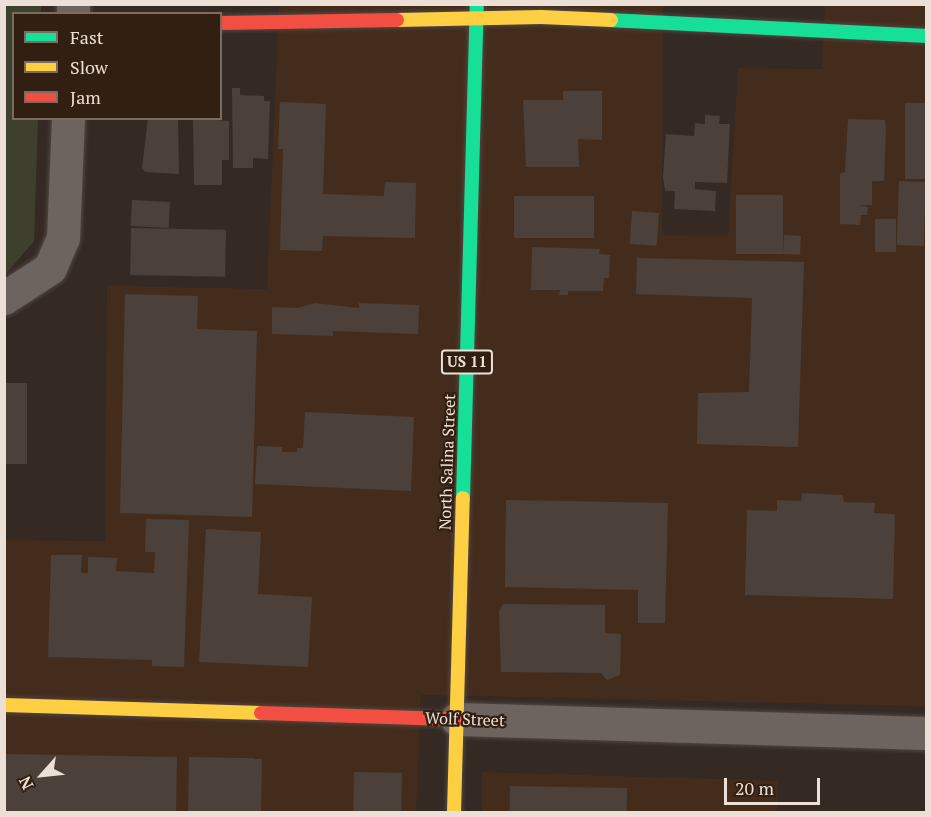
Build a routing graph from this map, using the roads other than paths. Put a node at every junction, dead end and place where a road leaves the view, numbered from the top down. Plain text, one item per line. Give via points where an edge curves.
1 (477, 12) edge
2 (222, 23) edge
3 (927, 36) edge
4 (68, 120) edge
5 (4, 298) edge
6 (4, 705) edge
7 (457, 719) junction
8 (927, 733) edge
9 (454, 813) edge

1 - 2 main road
1 - 3 main road
1 - 7 main road, North Salina Street / US 11
4 - 5 street via 63,238 50,268
6 - 7 main road, Wolf Street
7 - 8 street, Wolf Street
7 - 9 main road, North Salina Street

